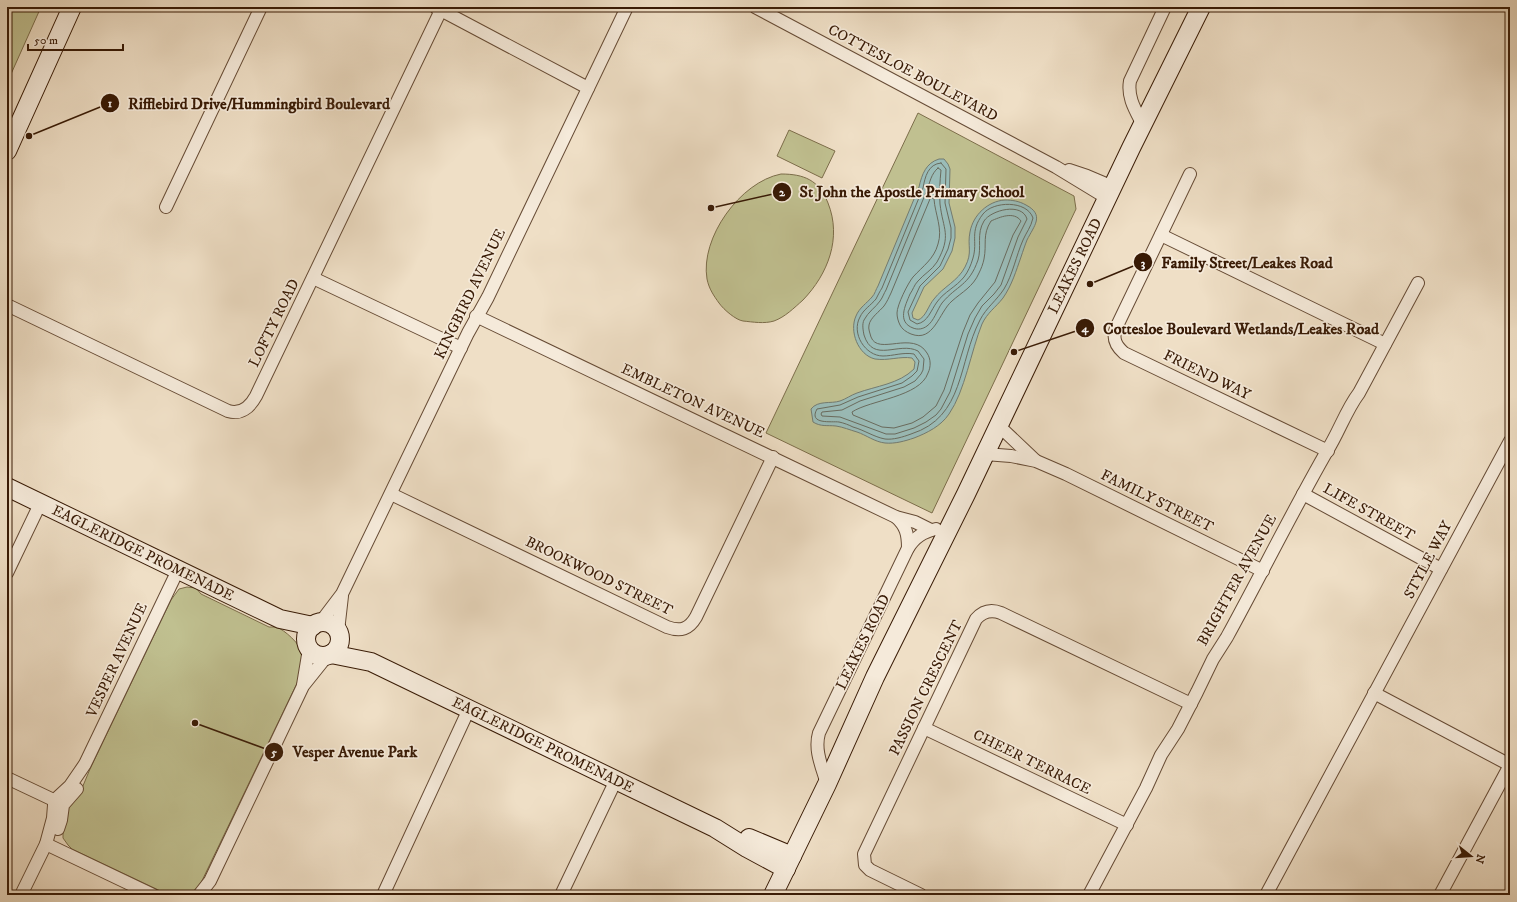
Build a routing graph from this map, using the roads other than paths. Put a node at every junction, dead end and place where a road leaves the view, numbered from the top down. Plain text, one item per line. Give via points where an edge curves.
1 (72, 7) edge
2 (261, 7) edge
3 (627, 7) edge
4 (755, 7) edge
5 (1165, 7) edge
6 (1201, 7) edge
7 (438, 9) edge
8 (588, 88) junction
9 (1143, 125) junction
10 (7, 151) edge
11 (1190, 174) dead end
12 (1110, 193) junction
13 (166, 207) dead end
14 (1161, 235) junction
15 (313, 278) junction
16 (1418, 282) dead end
17 (7, 305) edge
18 (476, 316) junction
19 (1386, 344) junction
20 (460, 348) junction
21 (998, 425) junction
22 (1510, 441) edge
23 (1328, 451) junction
24 (985, 454) junction
25 (773, 457) junction
26 (1036, 461) junction
27 (7, 487) edge
28 (391, 494) junction
29 (1303, 494) junction
30 (40, 504) junction
31 (896, 516) junction
32 (951, 526) junction
33 (931, 530) junction
34 (908, 548) junction
35 (1441, 569) junction
36 (178, 570) junction
37 (1263, 571) junction
38 (7, 573) edge
39 (342, 594) junction
40 (280, 619) junction
41 (317, 624) junction
42 (338, 632) junction
43 (308, 647) junction
44 (329, 655) junction
45 (371, 662) junction
46 (303, 686) junction
47 (1374, 693) junction
48 (1191, 704) junction
49 (469, 709) junction
50 (924, 728) junction
51 (1510, 765) edge
52 (7, 778) edge
53 (616, 780) junction
54 (827, 784) junction
55 (60, 803) junction
56 (1127, 825) junction
57 (46, 844) junction
58 (789, 863) junction
59 (210, 881) junction
60 (22, 895) edge
61 (153, 895) edge
62 (199, 895) edge
63 (207, 895) edge
64 (383, 895) edge
65 (561, 895) edge
66 (773, 895) edge
67 (921, 895) edge
68 (1089, 895) edge
69 (1266, 895) edge
70 (1440, 895) edge

1 - 10 street
2 - 13 street
3 - 8 street, KINGBIRD AVENUE
4 - 12 street, COTTESLOE BOULEVARD via 1056,167 1087,176
5 - 9 street via 1130,80 1131,101
6 - 9 street, LEAKES ROAD
7 - 8 street
7 - 15 street, LOFTY ROAD
8 - 18 street, KINGBIRD AVENUE via 488,297
9 - 12 street, LEAKES ROAD
11 - 14 street, FRIEND WAY
12 - 21 street, LEAKES ROAD
14 - 19 street
14 - 23 street, FRIEND WAY via 1116,328 1115,340 1120,349
15 - 17 street, LOFTY ROAD via 253,402 237,412 228,411
15 - 20 street
16 - 19 street, BRIGHTER AVENUE
18 - 20 street, KINGBIRD AVENUE
18 - 25 street, EMBLETON AVENUE
19 - 23 street, BRIGHTER AVENUE via 1352,402
20 - 28 street, KINGBIRD AVENUE
21 - 24 street, LEAKES ROAD
21 - 26 street, FAMILY STREET
22 - 35 street, STYLE WAY
23 - 29 street, BRIGHTER AVENUE
24 - 26 street, FAMILY STREET
24 - 32 street, LEAKES ROAD
25 - 28 street, BROOKWOOD STREET via 696,617 689,627 680,630
25 - 31 street, EMBLETON AVENUE
26 - 37 street, FAMILY STREET
27 - 30 street, EAGLERIDGE PROMENADE
28 - 39 street, KINGBIRD AVENUE
29 - 35 street, LIFE STREET
29 - 37 street, BRIGHTER AVENUE
30 - 36 street, EAGLERIDGE PROMENADE
30 - 38 street
31 - 33 street, EMBLETON AVENUE
31 - 34 street, EMBLETON AVENUE via 908,534
32 - 33 street, LEAKES ROAD
32 - 54 street, LEAKES ROAD via 875,677
33 - 34 street, LEAKES ROAD via 919,535
34 - 54 street, LEAKES ROAD via 817,740
35 - 47 street, STYLE WAY
36 - 40 street, EAGLERIDGE PROMENADE
36 - 55 street, VESPER AVENUE via 85,764 80,783 76,790
37 - 48 street, BRIGHTER AVENUE via 1213,659
39 - 41 street, KINGBIRD AVENUE
39 - 42 street, KINGBIRD AVENUE
40 - 41 street, EAGLERIDGE PROMENADE
40 - 43 street, EAGLERIDGE PROMENADE
41 - 42 street via 330,624
41 - 43 street via 307,634
42 - 44 street via 340,643
42 - 45 street, EAGLERIDGE PROMENADE
43 - 44 street via 317,655
43 - 46 street
44 - 45 street, EAGLERIDGE PROMENADE
44 - 46 street
45 - 49 street, EAGLERIDGE PROMENADE
46 - 59 street
47 - 51 street
47 - 69 street, STYLE WAY
48 - 50 street, PASSION CRESCENT via 994,610 981,614 976,619
48 - 56 street, BRIGHTER AVENUE via 1161,755
49 - 53 street, EAGLERIDGE PROMENADE
49 - 64 street
50 - 56 street, CHEER TERRACE
50 - 67 street, PASSION CRESCENT via 865,850 864,858 872,872
51 - 70 street
52 - 55 street
53 - 58 street, EAGLERIDGE PROMENADE via 715,828 751,838
53 - 65 street
54 - 58 street, LEAKES ROAD
55 - 57 street via 59,826
56 - 68 street, BRIGHTER AVENUE
57 - 60 street
57 - 61 street
58 - 66 street, LEAKES ROAD
59 - 62 street
59 - 63 street

